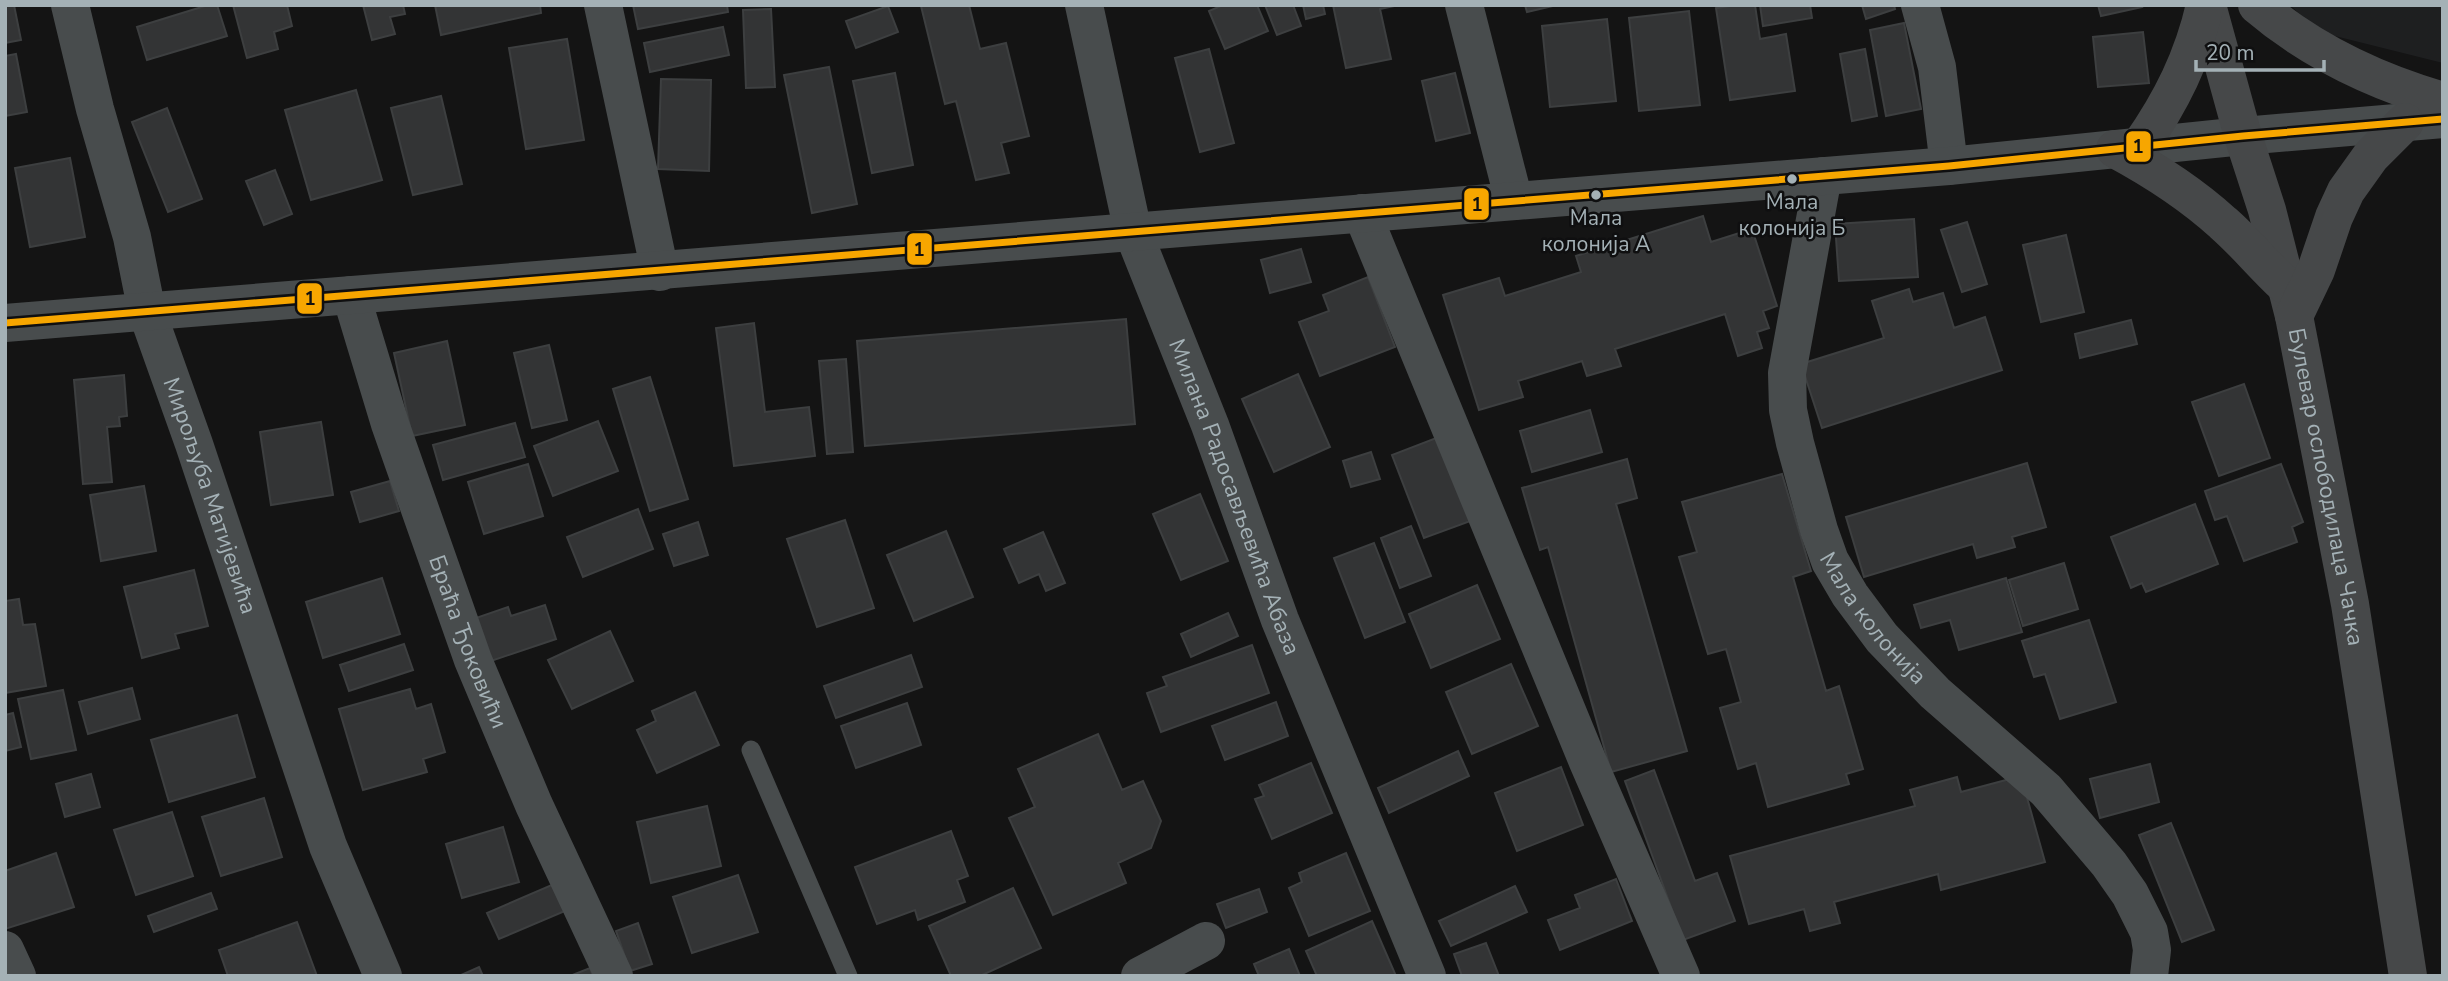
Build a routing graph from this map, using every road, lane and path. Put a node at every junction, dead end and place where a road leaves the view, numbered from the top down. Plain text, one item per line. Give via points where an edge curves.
1 (70, 5) edge
2 (603, 5) edge
3 (1084, 5) edge
4 (1464, 5) edge
5 (1920, 5) edge
6 (2206, 5) edge
7 (2257, 5) edge
8 (2443, 101) edge
9 (2443, 119) edge
10 (2405, 122) junction
11 (2243, 136) junction
12 (2128, 148) junction
13 (1949, 166) junction
14 (1823, 176) junction
15 (1514, 201) junction
16 (1362, 214) junction
17 (1133, 232) junction
18 (660, 272) junction
19 (351, 295) junction
20 (2290, 301) junction
21 (147, 312) junction
22 (5, 323) edge
23 (751, 750) dead end
24 (1206, 941) dead end
25 (5, 950) edge
26 (17, 976) edge
27 (383, 976) edge
28 (614, 976) edge
29 (848, 976) edge
30 (1140, 976) edge
31 (1427, 976) edge
32 (1681, 976) edge
33 (2149, 976) edge
34 (2408, 976) edge

1 - 21 street, Мирољуба Матијевића via 132,237
2 - 18 street
3 - 17 street, Милана Радосављевића Абаза
4 - 15 street
5 - 13 street via 1937,67
6 - 11 main road, Булевар ослободилаца Чачка
6 - 12 main road via 2178,85
7 - 8 main road via 2325,55
9 - 10 street
10 - 11 street
10 - 20 main road via 2371,156 2346,191 2316,270
11 - 12 street
11 - 20 main road, Булевар ослободилаца Чачка
12 - 13 street
12 - 20 main road via 2224,223
13 - 14 street
14 - 15 street
14 - 33 street, Мала колонија via 1787,373 1795,443 1830,561 1882,638 1935,694 2046,790 2109,864 2149,932
15 - 16 street
16 - 17 street
16 - 32 street
17 - 18 street
17 - 31 street, Милана Радосављевића Абаза via 1210,425 1280,621
18 - 19 street
19 - 21 street
19 - 28 street, Браћа Ђоковићи via 390,424 473,660
20 - 34 main road, Булевар ослободилаца Чачка via 2350,604
21 - 22 street
21 - 27 street, Мирољуба Матијевића via 328,846
23 - 29 lane
24 - 30 street
25 - 26 street

